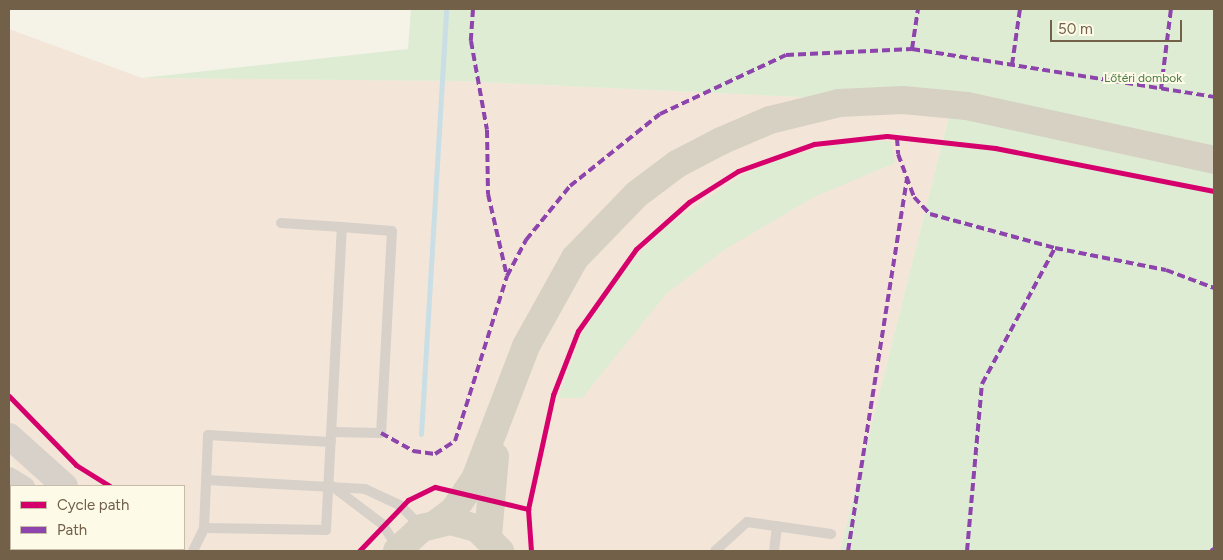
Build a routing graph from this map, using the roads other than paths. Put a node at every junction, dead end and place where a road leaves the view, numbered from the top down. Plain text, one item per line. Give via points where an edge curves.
1 (1214, 160) edge
2 (281, 223) dead end
3 (342, 227) junction
4 (502, 418) junction
5 (9, 436) edge
6 (331, 437) junction
7 (9, 476) edge
8 (206, 480) junction
9 (23, 485) edge
10 (64, 485) edge
11 (330, 486) junction
12 (429, 525) junction
13 (777, 526) junction
14 (204, 528) junction
15 (831, 534) dead end
16 (494, 544) edge
17 (193, 551) edge
18 (393, 551) edge
19 (397, 551) edge
20 (715, 551) edge
21 (774, 551) edge

1 - 4 main road via 928,102 840,103 770,120 677,164 596,234 562,277 539,318
2 - 3 lane
3 - 6 lane
3 - 6 lane via 392,231 381,433
4 - 12 main road via 466,494
4 - 16 main road via 490,487
5 - 10 main road
6 - 8 lane via 208,435
6 - 11 lane
7 - 9 street
8 - 11 lane
8 - 14 lane
11 - 12 lane via 365,489 401,506
11 - 14 lane via 326,530
11 - 18 lane via 382,524 392,539
12 - 16 main road via 464,524
12 - 19 main road
13 - 15 lane
13 - 20 lane via 747,522
13 - 21 lane
14 - 17 lane

